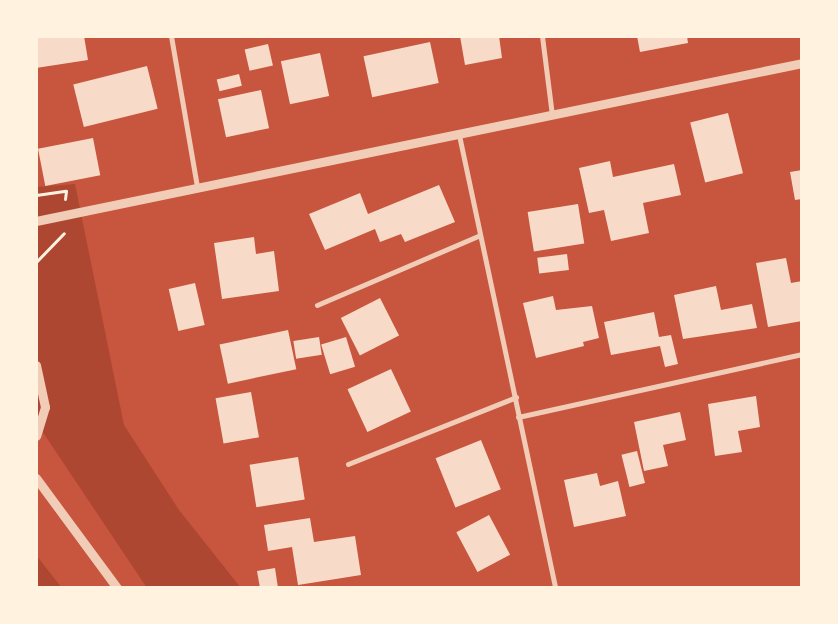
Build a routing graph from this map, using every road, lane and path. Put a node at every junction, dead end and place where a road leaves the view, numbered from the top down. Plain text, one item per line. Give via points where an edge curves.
1 (171, 36) edge
2 (542, 36) edge
3 (802, 63) edge
4 (552, 115) junction
5 (459, 135) junction
6 (197, 187) junction
7 (36, 221) edge
8 (480, 235) junction
9 (317, 304) dead end
10 (802, 354) edge
11 (36, 365) edge
12 (516, 397) junction
13 (518, 417) junction
14 (36, 436) edge
15 (348, 464) dead end
16 (36, 478) edge
17 (117, 588) edge
18 (555, 588) edge

1 - 6 street
2 - 4 street
3 - 4 street
4 - 5 street
5 - 6 street
5 - 8 street
6 - 7 street
8 - 9 street
8 - 12 street
10 - 13 street
11 - 14 street via 46,407
12 - 13 street
12 - 15 street
13 - 18 street
16 - 17 street

